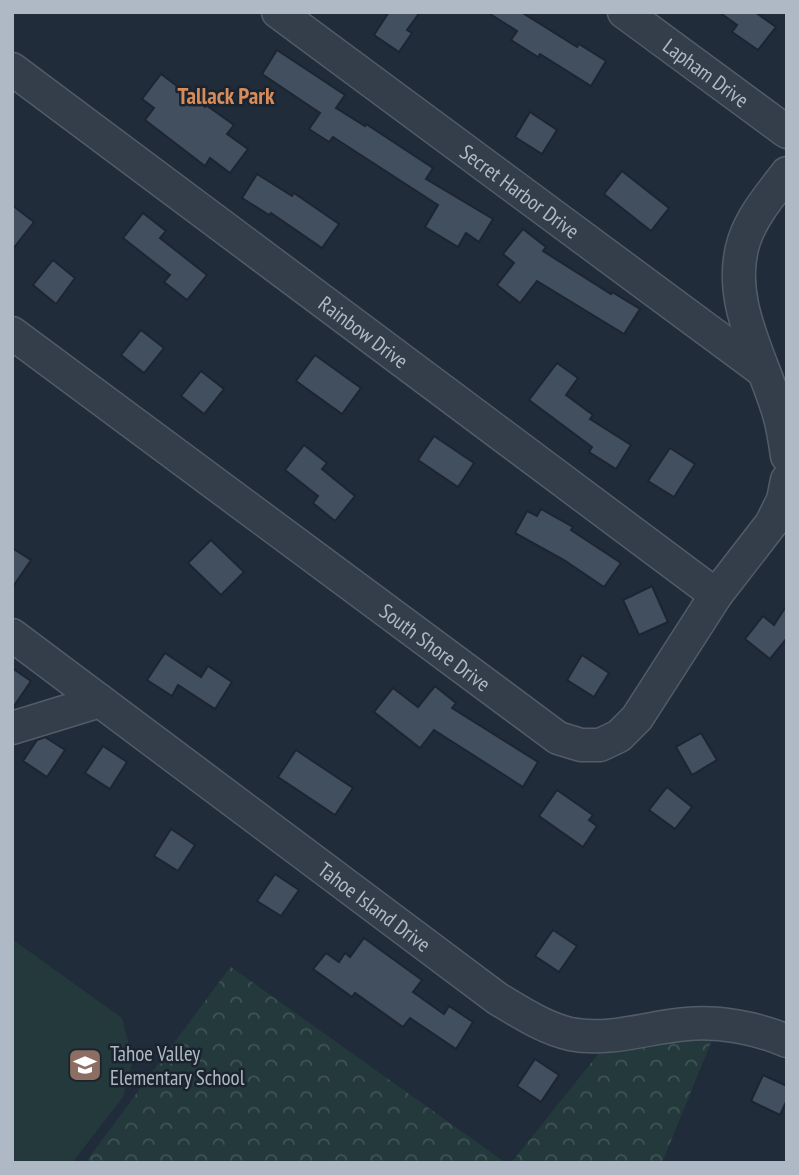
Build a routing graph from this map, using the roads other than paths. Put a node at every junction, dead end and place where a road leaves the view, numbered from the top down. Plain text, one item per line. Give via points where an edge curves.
1 (278, 12) edge
2 (624, 12) edge
3 (12, 69) edge
4 (787, 132) edge
5 (787, 173) edge
6 (12, 333) edge
7 (763, 371) junction
8 (787, 456) edge
9 (787, 480) edge
10 (716, 595) junction
11 (12, 635) edge
12 (100, 701) junction
13 (12, 728) edge
14 (787, 1041) edge

1 - 7 street, Secret Harbor Drive
2 - 4 street, Lapham Drive
3 - 10 street, Rainbow Drive
5 - 7 street via 757,214 744,241 739,268 747,325
6 - 10 street, South Shore Drive via 558,738 600,745 620,736 637,718
7 - 8 street via 779,414
9 - 10 street, South Shore Drive via 771,524
11 - 12 street, Tahoe Island Drive
12 - 13 street
12 - 14 street, Tahoe Island Drive via 498,999 538,1023 570,1034 608,1036 688,1024 734,1026

